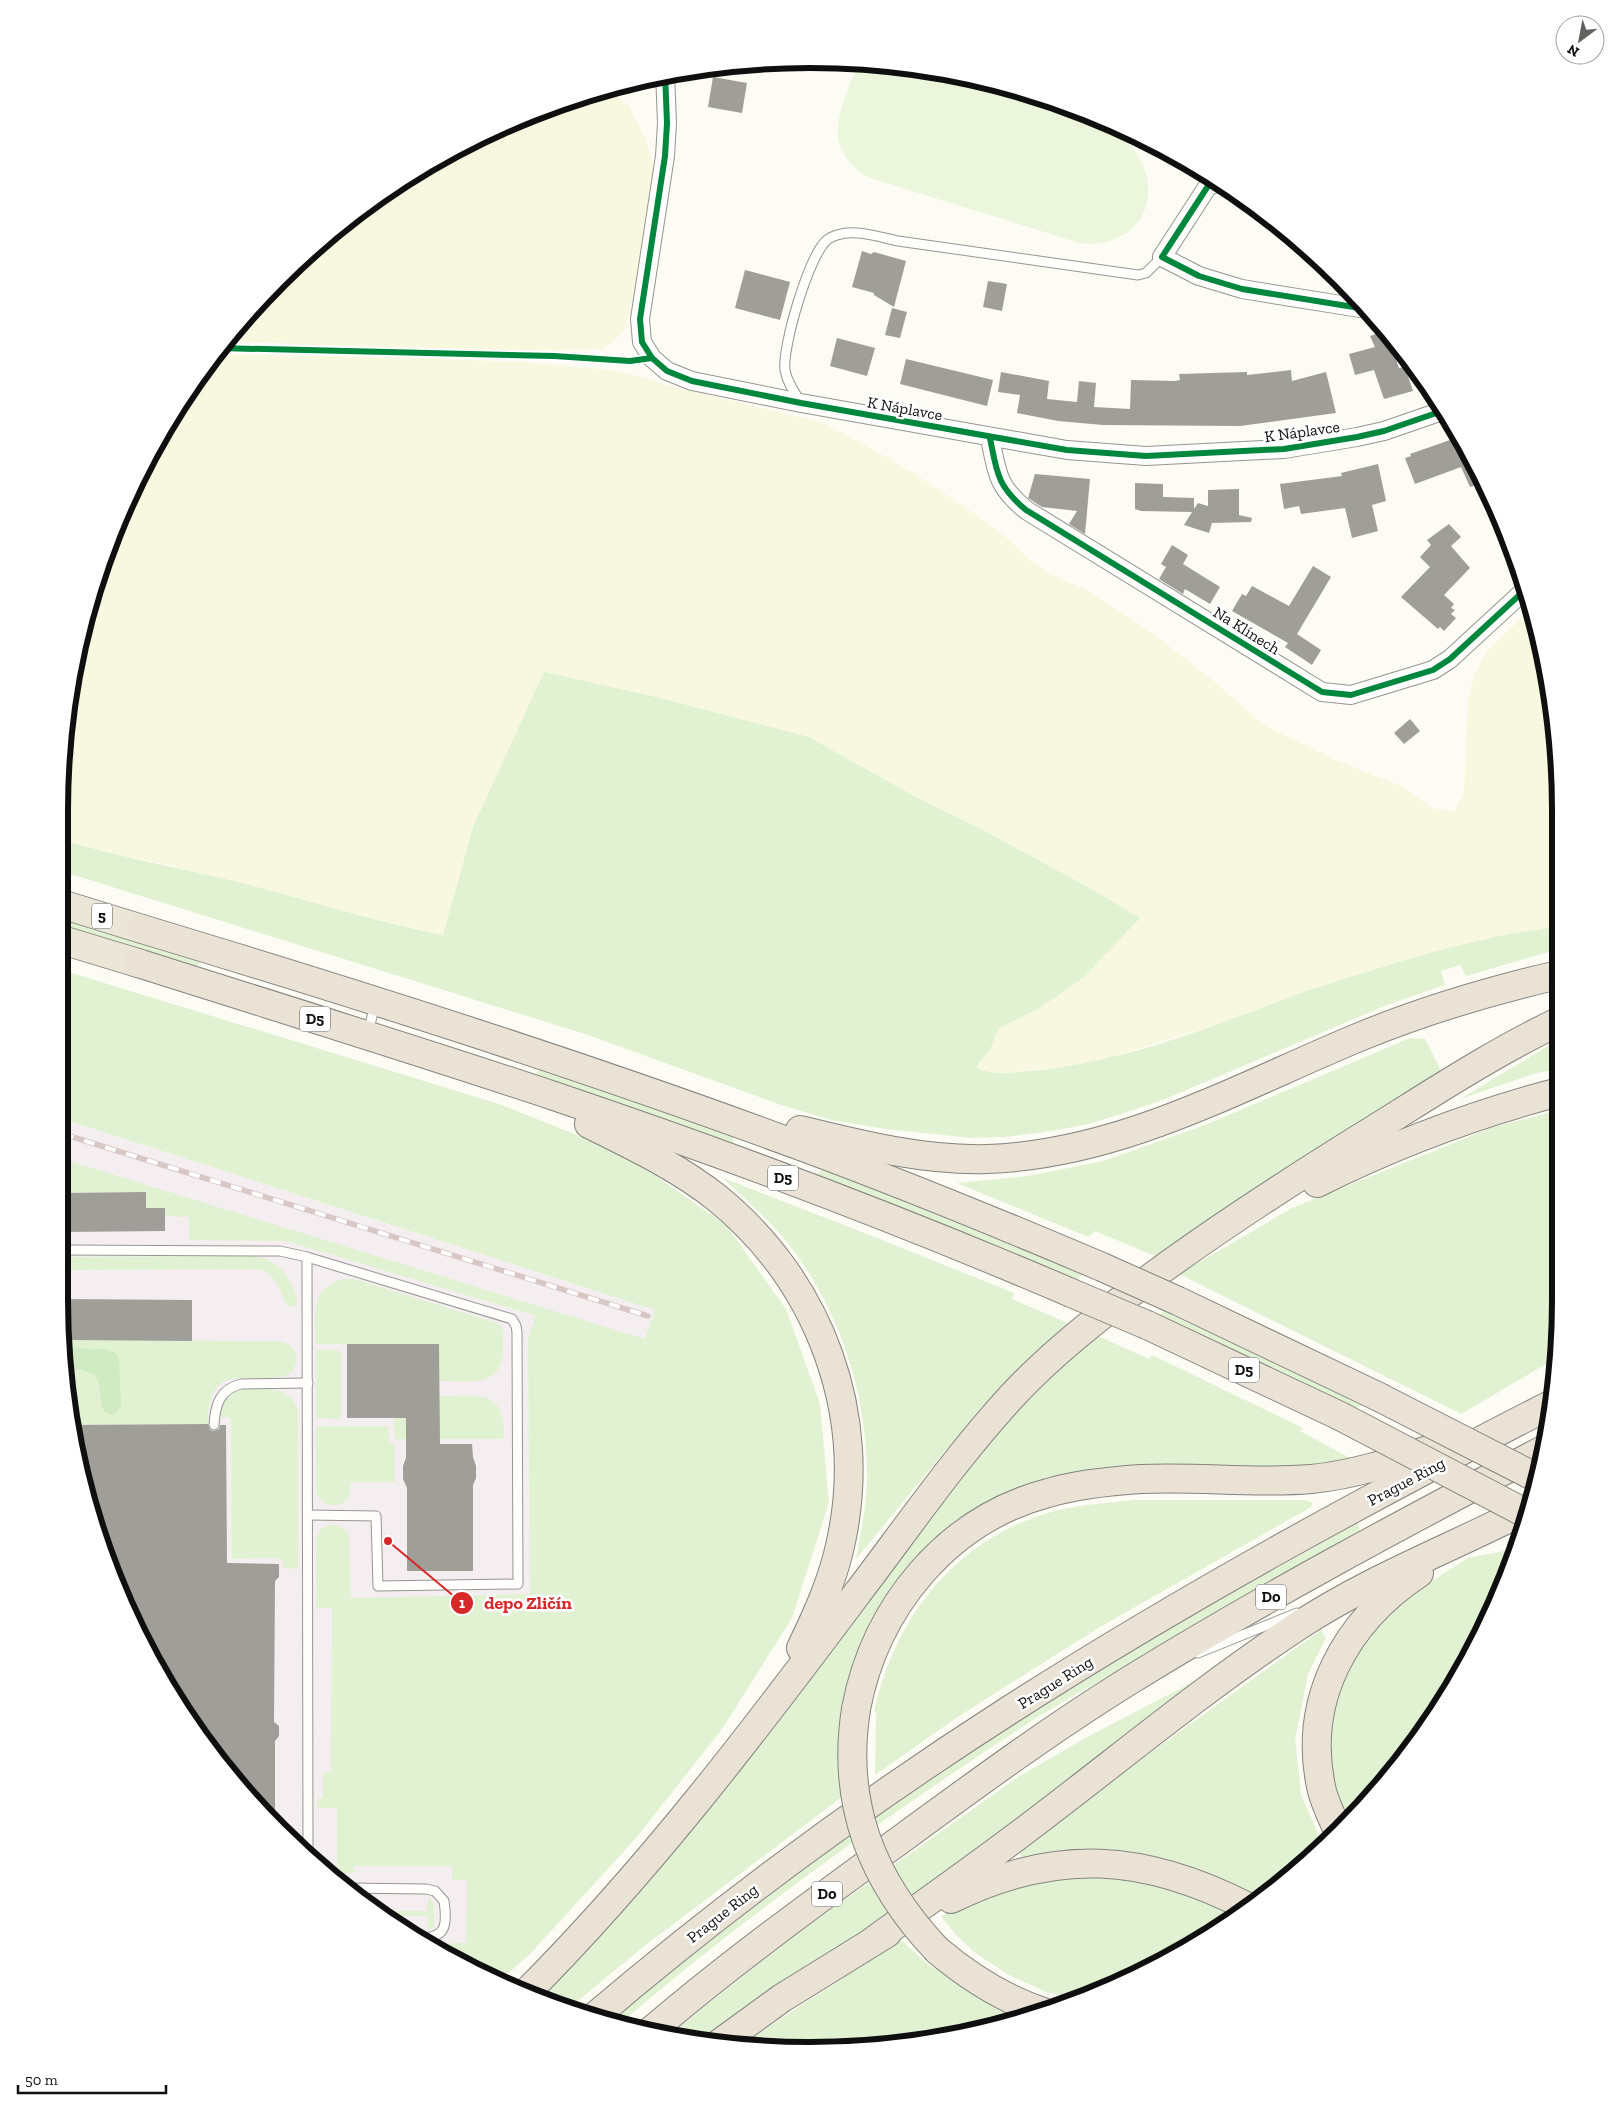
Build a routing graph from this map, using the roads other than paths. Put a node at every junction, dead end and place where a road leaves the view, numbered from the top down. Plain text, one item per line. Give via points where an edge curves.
1 (665, 82) edge
2 (1208, 184) edge
3 (1162, 258) junction
4 (1356, 307) edge
5 (801, 403) junction
6 (1437, 413) edge
7 (990, 438) junction
8 (1520, 595) edge
9 (68, 906) edge
10 (142, 928) joint
11 (68, 942) edge
12 (138, 963) joint
13 (1552, 976) edge
14 (375, 1001) junction
15 (1552, 1025) edge
16 (367, 1036) junction
17 (492, 1076) junction
18 (653, 1093) junction
19 (1552, 1094) edge
20 (68, 1250) edge
21 (307, 1257) junction
22 (1167, 1266) junction
23 (308, 1383) junction
24 (1544, 1408) edge
25 (1514, 1423) junction
26 (214, 1425) dead end
27 (1536, 1454) edge
28 (1453, 1474) junction
29 (1531, 1475) edge
30 (1521, 1511) edge
31 (1521, 1512) edge
32 (309, 1515) junction
33 (1518, 1522) edge
34 (1492, 1527) junction
35 (1370, 1583) junction
36 (1124, 1684) junction
37 (734, 1754) junction
38 (1336, 1824) edge
39 (308, 1847) edge
40 (357, 1888) edge
41 (362, 1888) junction
42 (362, 1892) edge
43 (1241, 1904) edge
44 (431, 1938) edge
45 (872, 1942) junction
46 (531, 1988) edge
47 (1033, 2008) edge
48 (601, 2012) edge
49 (658, 2026) edge
50 (728, 2038) edge

1 - 5 street, K Náplavce via 665,156 640,319 642,342 652,358 667,371 692,381
2 - 3 street
3 - 4 street via 1199,276 1242,289
3 - 5 lane via 1146,273 1138,275 862,233 837,235 827,240 819,251 801,294 786,346 785,371
5 - 7 street, K Náplavce
6 - 7 street, K Náplavce via 1384,431 1284,450 1146,456 1067,450
7 - 8 street, Na Klínech via 998,479 1026,510 1322,692 1351,695 1433,670 1450,659
9 - 10 highway, 5
10 - 14 highway, D5
11 - 12 highway, 5
12 - 16 highway, D5
13 - 18 highway via 1484,993 1391,1024 1206,1104 1136,1130 1086,1146 1019,1157 962,1159 883,1148
14 - 16 lane
14 - 18 highway, D5
15 - 22 highway via 1495,1056 1271,1192
16 - 17 highway, D5
17 - 28 highway, D5, bridge via 660,1133 915,1228 1147,1325 1340,1416
17 - 37 highway via 639,1148 716,1197 751,1229 792,1278 812,1313 827,1350 842,1398 848,1449 848,1497 840,1546 827,1592 797,1656
18 - 29 highway, D5, bridge via 894,1181 1102,1266 1379,1397
19 - 22 highway via 1461,1122 1383,1152 1283,1200
20 - 21 lane via 280,1251
21 - 23 lane
21 - 32 lane via 512,1319 516,1326 518,1584 378,1586 376,1516
22 - 37 highway via 1076,1336 999,1411
23 - 26 lane via 234,1386 219,1399
23 - 32 lane
24 - 25 highway, Prague Ring / D0
25 - 47 highway, bridge via 1364,1470 1334,1476 1287,1481 1144,1479 1047,1493 1007,1508 975,1525 927,1565 906,1590 871,1653 856,1709 852,1770 856,1801 868,1844 898,1904 937,1950 979,1982
25 - 48 highway, Prague Ring / D0 via 1230,1577 1009,1710 788,1862
27 - 36 highway, D0 via 1307,1576
28 - 30 highway, D5, bridge
28 - 33 highway, bridge
31 - 34 highway
32 - 39 lane
34 - 35 highway
34 - 38 highway via 1415,1576 1387,1598 1364,1620 1338,1660 1322,1700 1317,1742 1323,1792
35 - 36 lane
35 - 45 highway via 1298,1626
36 - 49 highway, D0 via 1008,1762 874,1859
37 - 46 highway via 636,1876
40 - 41 lane
41 - 42 lane
41 - 44 lane via 426,1889 439,1894 444,1904 444,1922 442,1930
43 - 45 highway via 1165,1872 1110,1864 1055,1866 985,1883
45 - 50 highway via 782,1998

